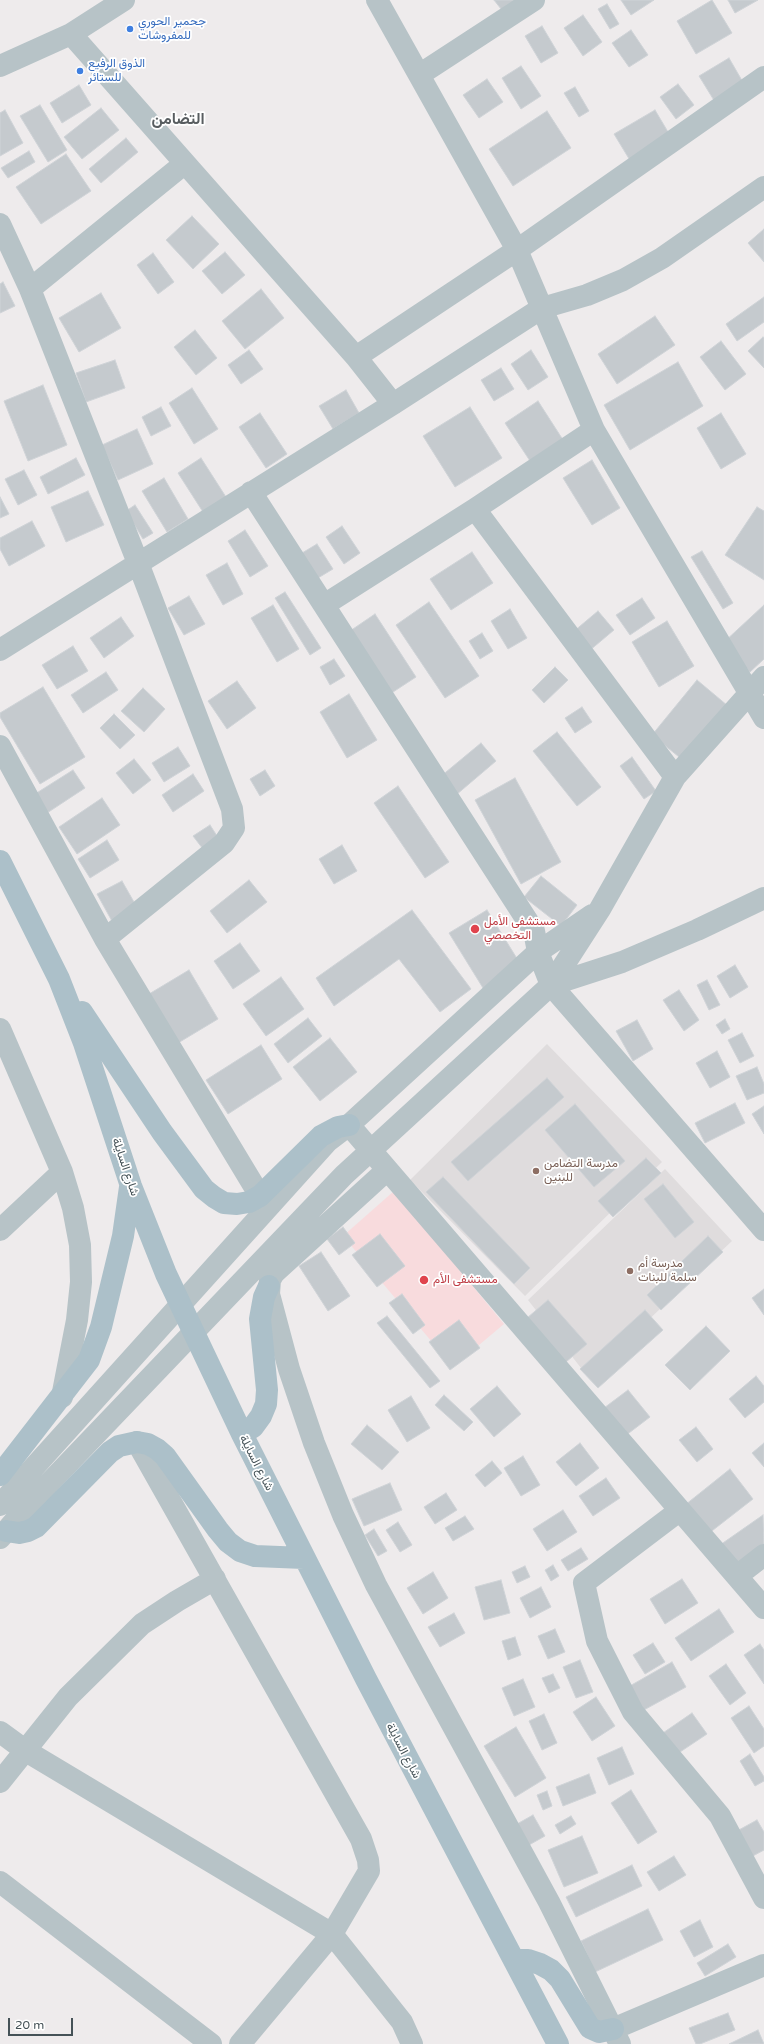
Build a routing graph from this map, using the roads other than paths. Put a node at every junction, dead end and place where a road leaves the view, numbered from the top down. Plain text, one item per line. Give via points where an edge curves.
1 (124, 0) edge
2 (377, 0) edge
3 (534, 0) edge
4 (71, 34) junction
5 (0, 66) edge
6 (419, 75) junction
7 (764, 77) edge
8 (184, 164) junction
9 (764, 187) edge
10 (0, 224) edge
11 (517, 250) junction
12 (30, 289) junction
13 (542, 308) junction
14 (356, 357) junction
15 (393, 404) junction
16 (594, 430) junction
17 (251, 492) junction
18 (475, 509) junction
19 (138, 563) junction
20 (324, 605) junction
21 (0, 650) edge
22 (764, 677) edge
23 (748, 694) junction
24 (764, 718) edge
25 (0, 746) edge
26 (675, 778) junction
27 (0, 861) edge
28 (764, 898) edge
29 (600, 910) junction
30 (105, 939) junction
31 (538, 952) junction
32 (59, 979) junction
33 (551, 985) junction
34 (0, 1029) edge
35 (349, 1125) junction
36 (370, 1151) junction
37 (386, 1170) junction
38 (62, 1172) junction
39 (131, 1186) junction
40 (260, 1196) junction
41 (0, 1230) edge
42 (764, 1230) edge
43 (268, 1286) junction
44 (62, 1397) junction
45 (242, 1434) junction
46 (137, 1442) junction
47 (16, 1487) edge
48 (0, 1505) edge
49 (679, 1511) junction
50 (3, 1535) edge
51 (764, 1555) edge
52 (304, 1558) junction
53 (737, 1576) junction
54 (215, 1579) junction
55 (764, 1608) edge
56 (0, 1732) edge
57 (26, 1750) junction
58 (0, 1782) edge
59 (0, 1882) edge
60 (764, 1898) edge
61 (332, 1934) junction
62 (515, 1960) junction
63 (764, 1965) edge
64 (617, 2036) edge
65 (210, 2044) edge
66 (240, 2044) edge
67 (412, 2044) edge
68 (558, 2044) edge

1 - 4 street
2 - 6 street
3 - 6 street
4 - 5 street
4 - 8 street
6 - 11 street
7 - 11 street
8 - 12 street
8 - 14 street
9 - 13 street via 662,258 623,280 586,295
10 - 12 street
11 - 13 street
11 - 14 street
12 - 19 street
13 - 15 street
13 - 16 street
14 - 15 street
15 - 17 street
16 - 18 street
16 - 23 street
17 - 19 street
17 - 20 street
18 - 20 street
18 - 26 street
19 - 21 street
19 - 30 street via 232,809 234,828 224,842
20 - 31 street via 534,931
22 - 23 street
23 - 24 street
23 - 26 street
25 - 30 street
26 - 29 street
27 - 32 main road, شارع السايلة
28 - 33 street via 698,930 622,962
29 - 31 street
29 - 33 street
30 - 40 street
31 - 33 street
31 - 35 street
32 - 39 main road, شارع السايلة via 84,1043
32 - 40 main road via 162,1132 204,1189 214,1197 231,1204 249,1202
33 - 36 street
33 - 42 street
34 - 38 street
35 - 36 street
35 - 40 main road via 330,1130 321,1136
35 - 47 street via 328,1141
36 - 37 street
36 - 47 street
37 - 43 street via 274,1273
37 - 49 street
38 - 41 street
38 - 44 street via 73,1208 80,1245 81,1282 77,1320
39 - 44 main road via 123,1236 99,1334 89,1360
39 - 45 main road, شارع السايلة via 166,1274
43 - 45 main road via 260,1319 266,1404 253,1427
43 - 64 street via 289,1369 314,1443 343,1515 376,1585 545,1896
44 - 47 main road
45 - 52 main road, شارع السايلة
46 - 50 main road via 119,1446 110,1452 36,1527 28,1531
46 - 52 main road via 157,1448 165,1456 218,1530 240,1551 255,1556
46 - 54 street
47 - 48 street
47 - 50 street
49 - 53 street
49 - 60 street via 584,1583 597,1641 633,1712 720,1816
51 - 53 street
52 - 62 main road, شارع السايلة via 437,1816
53 - 55 street
54 - 57 street via 142,1624 68,1697
54 - 61 street via 365,1850 369,1871
56 - 57 street
57 - 58 street
57 - 61 street
59 - 65 street
61 - 66 street
61 - 67 street via 402,2022
62 - 64 main road via 528,1960 551,1970 560,1979 590,2028
62 - 68 main road, شارع السايلة
63 - 64 street

